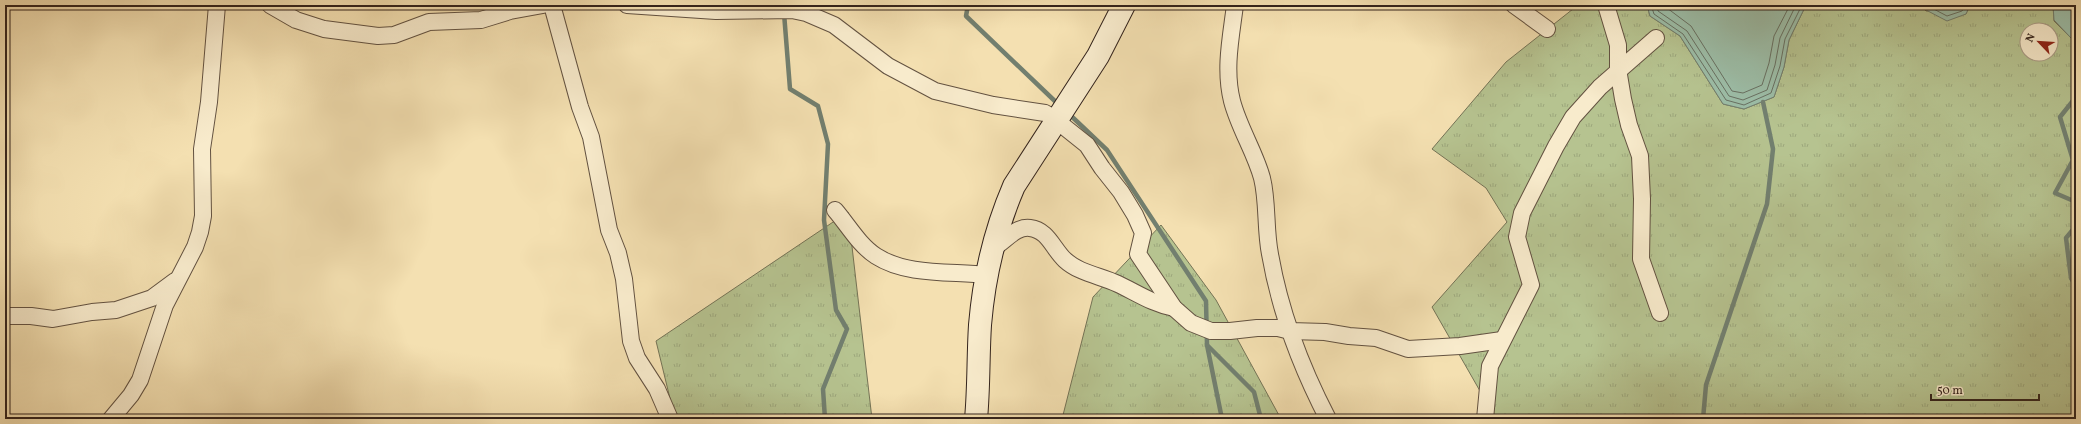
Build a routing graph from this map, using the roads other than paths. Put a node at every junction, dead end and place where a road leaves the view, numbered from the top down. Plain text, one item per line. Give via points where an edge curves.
1 (217, 5) edge
2 (270, 5) edge
3 (542, 5) edge
4 (552, 5) edge
5 (627, 5) edge
6 (1235, 5) edge
7 (1514, 5) edge
8 (1606, 5) edge
9 (1118, 8) edge
10 (1547, 29) dead end
11 (1656, 38) dead end
12 (1618, 69) junction
13 (1057, 119) junction
14 (835, 210) dead end
15 (993, 248) junction
16 (987, 275) junction
17 (178, 279) junction
18 (1174, 308) junction
19 (1660, 313) dead end
20 (5, 316) edge
21 (1290, 331) junction
22 (1502, 340) junction
23 (979, 413) edge
24 (111, 419) edge
25 (670, 419) edge
26 (1328, 419) edge
27 (1485, 419) edge

1 - 17 street via 210,95 202,149 203,216 195,248
2 - 3 street via 296,20 324,29 378,36 394,34 429,22 481,20
4 - 25 street via 591,138 609,230 624,279 631,341
5 - 13 street via 716,11 792,10 806,13 834,24 888,66 935,91 993,105 1045,113
6 - 21 street via 1228,57 1232,102 1262,178 1270,253
7 - 10 street
8 - 12 street via 1618,45
9 - 13 street via 1098,56
11 - 12 street
12 - 19 street via 1629,125 1640,156 1641,259
12 - 22 street via 1573,117 1522,213 1517,236 1531,285
13 - 15 street via 1014,186
13 - 18 street via 1087,145 1135,214 1143,233 1138,254
14 - 16 street via 860,242 875,256 894,265
15 - 16 street
15 - 18 street via 1014,232 1029,228 1043,233 1064,259 1080,270 1118,284 1160,305
16 - 23 street via 980,325
17 - 20 street via 152,298 116,310 53,319
17 - 24 street via 160,320 140,380
18 - 21 street via 1191,323 1211,331 1257,328
21 - 22 street via 1376,338 1408,349
21 - 26 street via 1304,370
22 - 27 street via 1490,366

